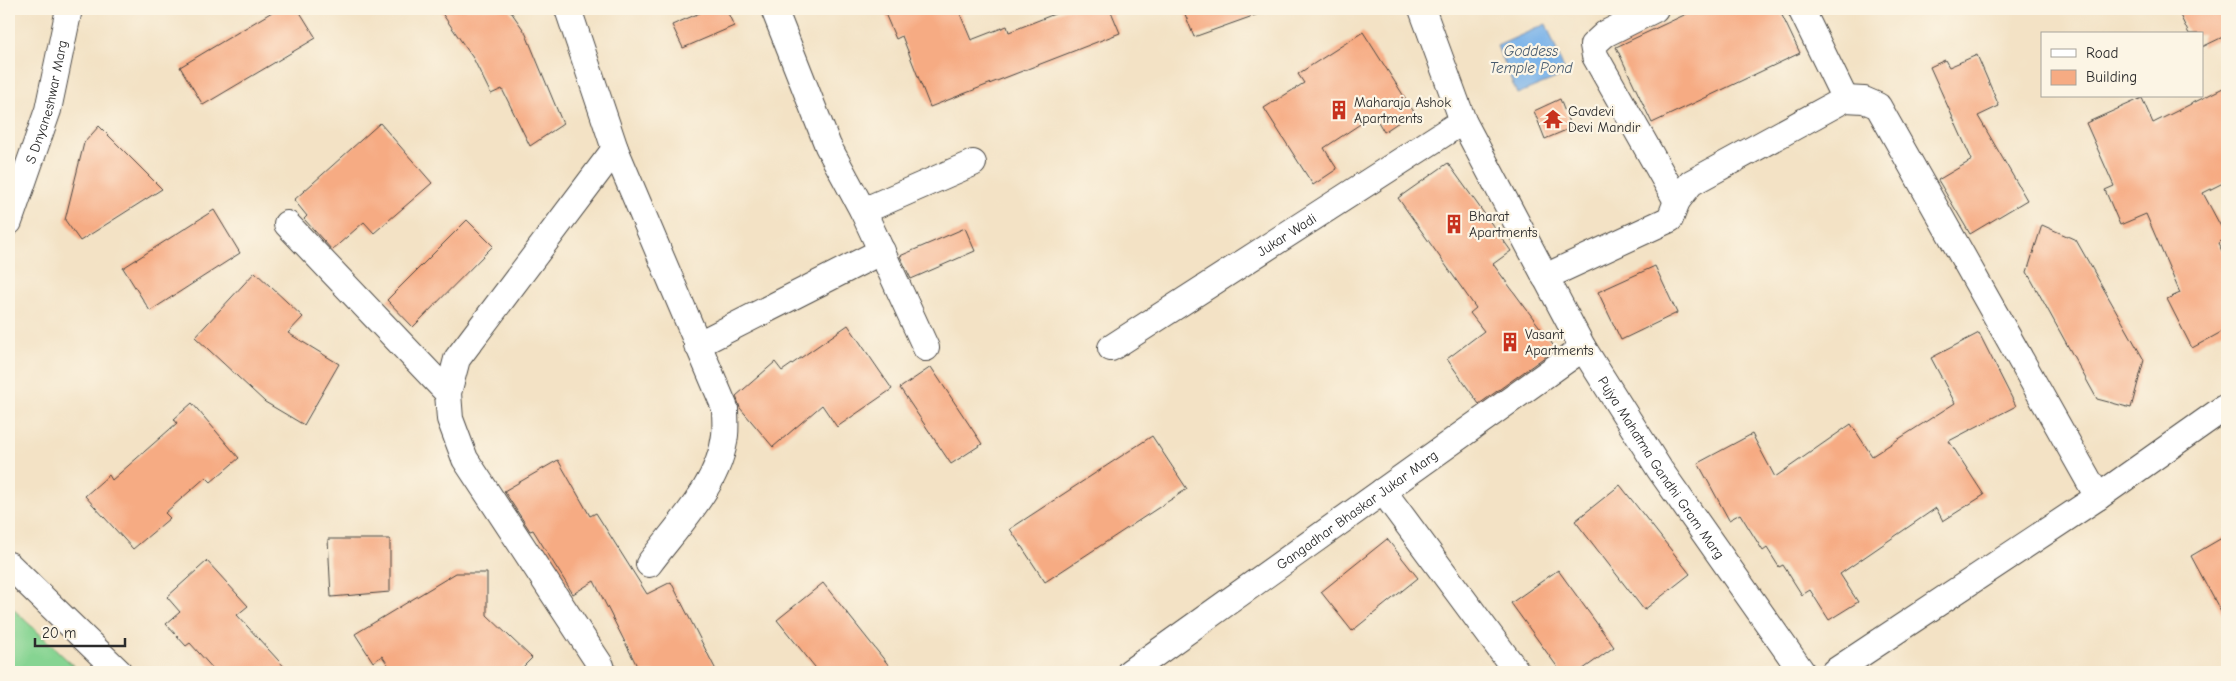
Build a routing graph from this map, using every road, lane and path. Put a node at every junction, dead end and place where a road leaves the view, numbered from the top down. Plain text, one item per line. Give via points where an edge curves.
1 (69, 9) edge
2 (568, 9) edge
3 (774, 9) edge
4 (1422, 9) edge
5 (1654, 9) edge
6 (1801, 9) edge
7 (1845, 99) junction
8 (1463, 121) junction
9 (614, 149) junction
10 (973, 163) dead end
11 (1677, 201) junction
12 (863, 211) junction
13 (9, 222) edge
14 (287, 224) dead end
15 (882, 251) junction
16 (1545, 278) junction
17 (697, 346) junction
18 (926, 348) dead end
19 (1111, 348) dead end
20 (1584, 348) junction
21 (448, 393) junction
22 (2224, 408) dead end
23 (1383, 492) junction
24 (2098, 497) junction
25 (649, 564) dead end
26 (9, 565) edge
27 (119, 672) edge
28 (603, 672) edge
29 (1130, 672) edge
30 (1517, 672) edge
31 (1802, 672) edge
32 (1834, 672) edge

1 - 13 street, S Dnyaneshwar Marg via 48,110
2 - 9 street
3 - 12 street via 828,146
4 - 8 street, Pujya Mahatma Gandhi Gram Marg
5 - 11 street via 1605,34 1593,45 1595,56
6 - 7 street
7 - 11 street via 1691,184
7 - 24 street via 1864,100 1878,106
8 - 16 street, Pujya Mahatma Gandhi Gram Marg
8 - 19 street, Jukar Wadi
9 - 17 street
9 - 21 street via 456,359
10 - 12 street
11 - 16 street via 1670,219
12 - 15 street
14 - 21 street
15 - 17 street
15 - 18 street
16 - 20 street, Pujya Mahatma Gandhi Gram Marg
17 - 25 street via 725,408 725,436 705,488
20 - 23 street, Gangadhar Bhaskar Jukar Marg
20 - 31 street, Pujya Mahatma Gandhi Gram Marg via 1660,470
21 - 28 street via 450,419 465,459
22 - 24 street
23 - 29 street, Gangadhar Bhaskar Jukar Marg
23 - 30 street
24 - 32 street
26 - 27 street

